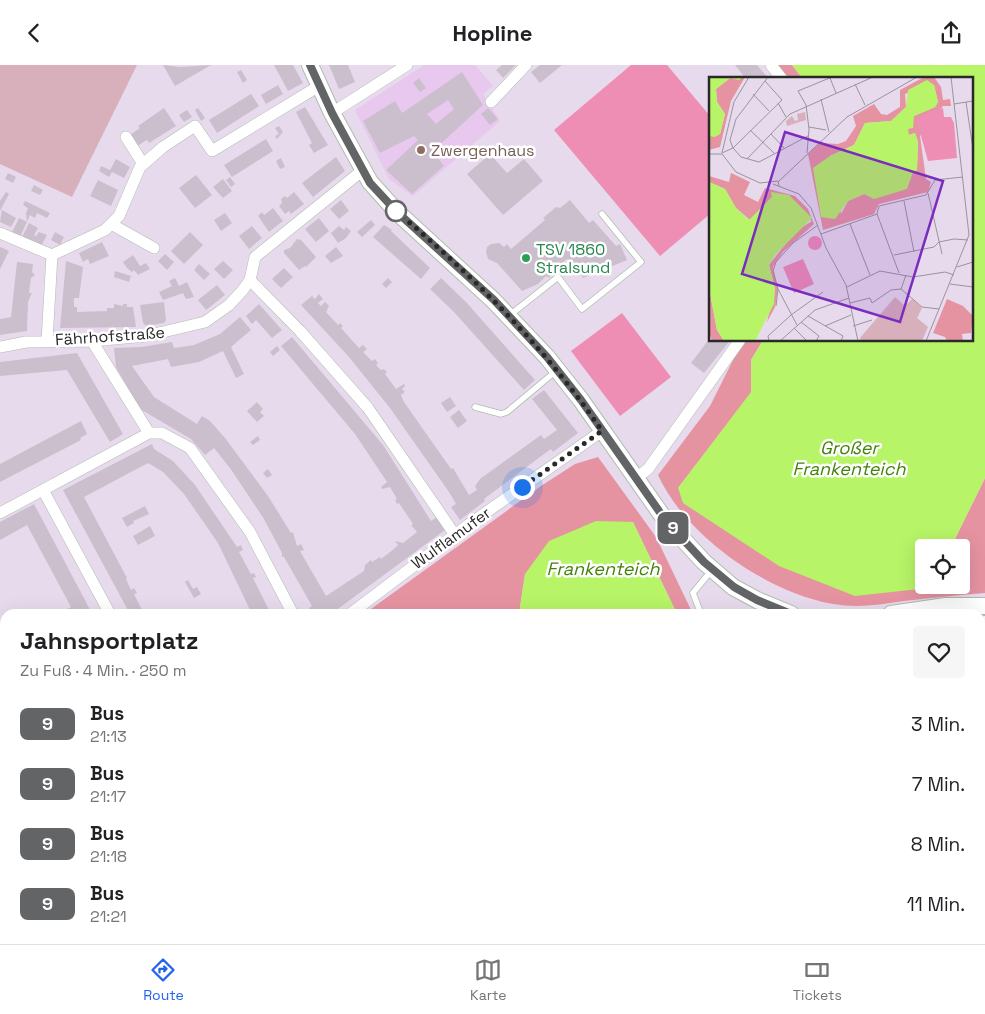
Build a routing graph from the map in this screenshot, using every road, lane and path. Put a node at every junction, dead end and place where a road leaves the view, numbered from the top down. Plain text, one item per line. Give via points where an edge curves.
1 (310, 65) edge
2 (407, 65) edge
3 (526, 65) edge
4 (771, 65) edge
5 (780, 77) edge
6 (319, 86) junction
7 (491, 102) dead end
8 (332, 113) junction
9 (126, 137) dead end
10 (143, 164) junction
11 (363, 170) junction
12 (602, 214) dead end
13 (111, 224) junction
14 (0, 233) edge
15 (154, 249) dead end
16 (52, 255) junction
17 (250, 280) junction
18 (509, 316) junction
19 (47, 341) junction
20 (92, 341) junction
21 (739, 341) edge
22 (0, 347) edge
23 (557, 370) junction
24 (475, 407) dead end
25 (602, 431) junction
26 (149, 433) junction
27 (636, 478) junction
28 (43, 489) junction
29 (0, 513) edge
30 (455, 535) junction
31 (712, 570) junction
32 (985, 607) edge
33 (107, 609) edge
34 (290, 609) edge
35 (357, 609) edge
36 (699, 609) edge
37 (780, 609) edge
38 (925, 609) edge

1 - 6 main road
2 - 8 street
3 - 7 street
4 - 5 street
6 - 8 main road
6 - 10 street via 212,151 195,126 162,147
8 - 11 main road
9 - 10 street
10 - 13 street via 119,216
11 - 17 street, Fährhofstraße via 255,257
11 - 18 main road via 386,201
12 - 18 lane via 641,261 582,309 558,277
13 - 15 street
13 - 16 street via 105,230
14 - 16 street
16 - 19 street
17 - 20 street, Fährhofstraße via 229,305 204,322 146,336
17 - 30 street via 368,408
18 - 23 main road
19 - 20 street, Fährhofstraße
19 - 22 street, Fährhofstraße
20 - 26 street
21 - 27 street via 648,469
23 - 24 lane via 507,412 500,414
23 - 25 main road
25 - 27 main road
25 - 30 street, Wulflamufer
26 - 28 street
26 - 34 street via 162,433 190,448 250,532
27 - 31 main road via 666,521
28 - 29 street
28 - 33 street
30 - 35 street, Wulflamufer
31 - 36 lane via 693,593
31 - 37 main road via 746,594
32 - 38 main road

